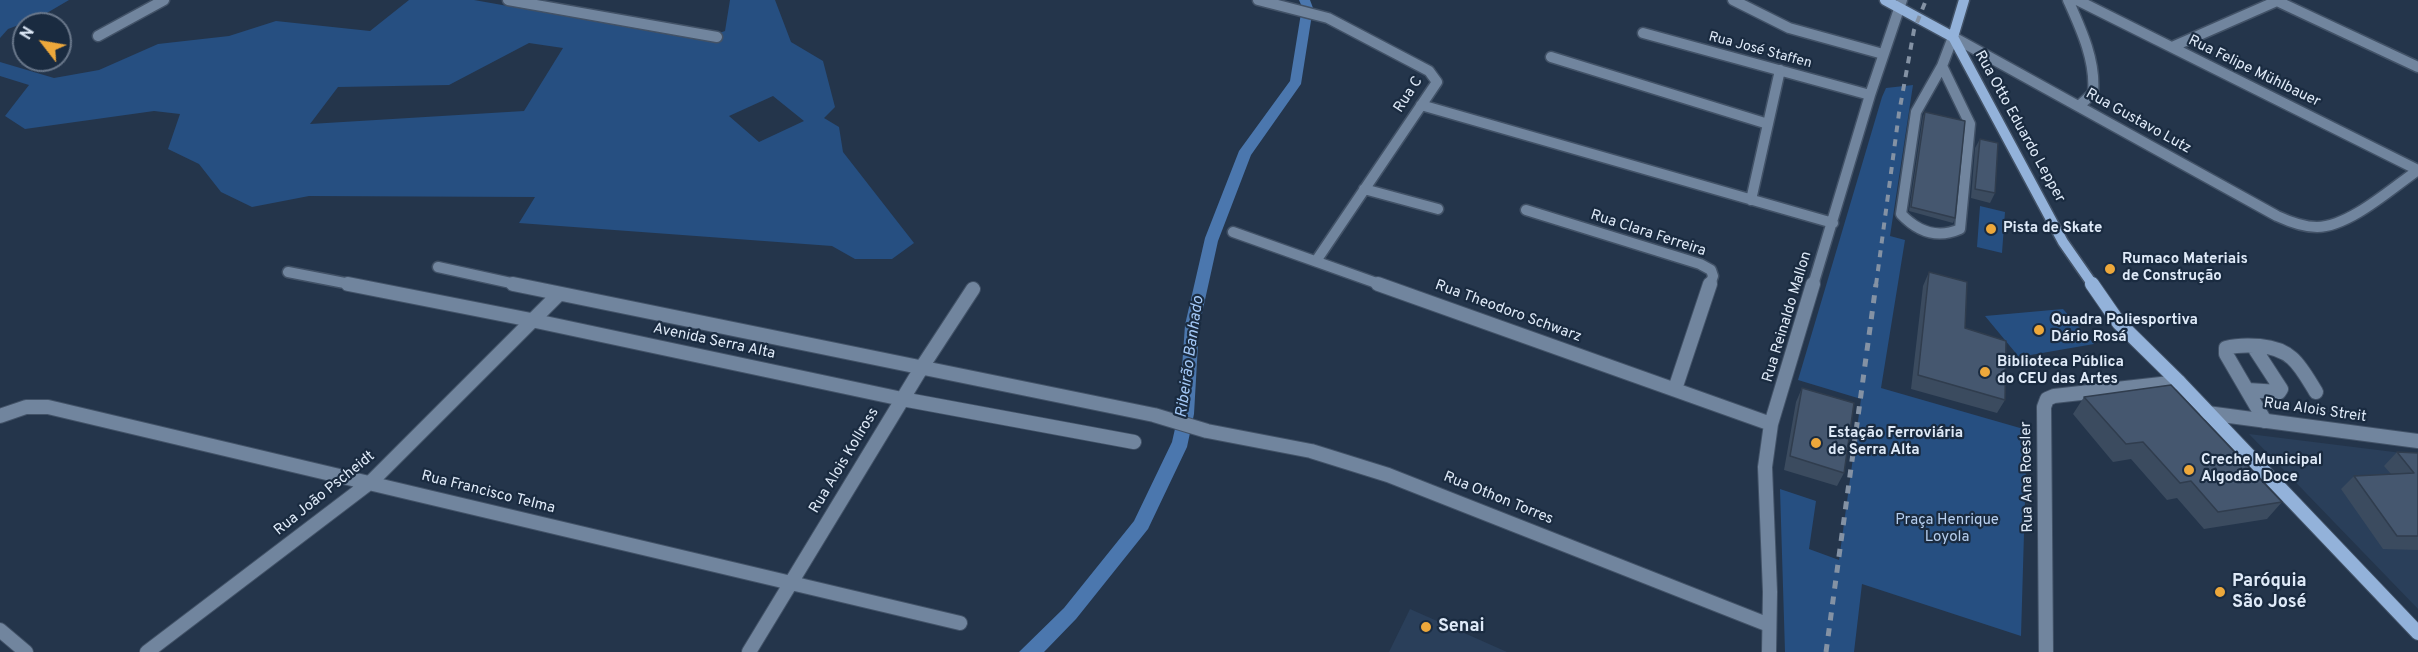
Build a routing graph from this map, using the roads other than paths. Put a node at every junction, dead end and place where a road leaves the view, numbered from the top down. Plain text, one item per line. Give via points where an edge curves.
1 (164, 0) edge
2 (508, 0) edge
3 (1258, 0) edge
4 (1733, 0) edge
5 (1885, 0) edge
6 (1964, 0) edge
7 (2068, 0) edge
8 (2077, 0) edge
9 (2277, 1) edge
10 (1900, 4) edge
11 (1643, 33) dead end
12 (98, 36) dead end
13 (717, 37) dead end
14 (1953, 37) junction
15 (2172, 47) junction
16 (1883, 54) junction
17 (1551, 57) dead end
18 (1942, 66) junction
19 (2418, 67) edge
20 (1779, 70) junction
21 (1870, 95) junction
22 (1421, 105) junction
23 (2079, 106) junction
24 (1768, 124) junction
25 (2418, 170) edge
26 (1364, 189) junction
27 (1751, 200) junction
28 (1438, 209) dead end
29 (1526, 210) dead end
30 (1833, 223) junction
31 (1233, 232) dead end
32 (1316, 261) junction
33 (438, 267) dead end
34 (288, 272) dead end
35 (973, 290) dead end
36 (559, 294) junction
37 (531, 320) junction
38 (2253, 346) junction
39 (922, 367) junction
40 (2179, 382) junction
41 (1675, 389) junction
42 (2248, 390) junction
43 (2316, 392) dead end
44 (902, 399) junction
45 (2207, 413) junction
46 (3, 414) edge
47 (1154, 415) joint
48 (2265, 421) junction
49 (1771, 424) junction
50 (2418, 441) edge
51 (1134, 442) dead end
52 (372, 482) junction
53 (792, 583) junction
54 (960, 623) dead end
55 (1769, 625) junction
56 (0, 630) edge
57 (2418, 633) edge
58 (26, 652) edge
59 (147, 652) edge
60 (749, 652) edge
61 (1769, 652) edge
62 (2046, 652) edge

1 - 12 street
2 - 13 street
3 - 22 street, Rua C via 1335,21 1430,71 1437,82
4 - 16 street via 1789,28
5 - 10 main road
6 - 14 main road
7 - 23 street via 2095,83 2091,97
8 - 15 street, Rua Felipe Mühlbauer
9 - 15 street
9 - 19 street
10 - 14 main road
10 - 16 street, Rua Reinaldo Mallon
11 - 20 street, Rua José Staffen
14 - 18 street
14 - 23 street, Rua Gustavo Lutz
14 - 40 main road, Rua Otto Eduardo Lepper via 2063,242 2119,323
15 - 25 street, Rua Felipe Mühlbauer
16 - 21 street, Rua Reinaldo Mallon
17 - 24 street
18 - 18 street via 1970,124 1960,229 1948,235 1929,234 1910,226 1901,214 1916,112
20 - 21 street, Rua José Staffen
20 - 24 street
21 - 30 street, Rua Reinaldo Mallon
22 - 26 street, Rua C
22 - 27 street
23 - 25 street, Rua Gustavo Lutz via 2277,216 2310,227 2338,223
24 - 27 street
26 - 28 street
26 - 32 street, Rua C
27 - 30 street
29 - 41 street, Rua Clara Ferreira via 1711,270 1713,276
30 - 49 street, Rua Reinaldo Mallon
31 - 32 street, Rua Theodoro Schwarz
32 - 41 street, Rua Theodoro Schwarz
33 - 36 street, Avenida Serra Alta
34 - 37 street, Avenida Serra Alta
35 - 39 street, Rua Alois Kollross
36 - 37 street, Rua João Pscheidt
36 - 39 street, Avenida Serra Alta
37 - 44 street, Avenida Serra Alta
37 - 52 street, Rua João Pscheidt
38 - 42 street via 2226,348
38 - 42 street via 2281,389
38 - 43 street via 2273,347 2290,354
39 - 44 street, Rua Alois Kollross
39 - 47 street, Avenida Serra Alta
40 - 45 main road, Rua Otto Eduardo Lepper
40 - 62 street, Rua Ana Roesler via 2054,396 2044,407
41 - 49 street, Rua Theodoro Schwarz
42 - 48 street
44 - 51 street, Avenida Serra Alta
44 - 53 street, Rua Alois Kollross
45 - 48 street, Rua Alois Streit
45 - 57 main road, Rua Otto Eduardo Lepper
46 - 52 street, Rua Francisco Telma via 26,407 48,407
47 - 55 street, Rua Othon Torres via 1207,431 1311,451 1388,474
48 - 50 street, Rua Alois Streit
49 - 55 street, Rua Reinaldo Mallon via 1765,467
52 - 53 street, Rua Francisco Telma
52 - 59 street, Rua João Pscheidt
53 - 54 street, Rua Francisco Telma
53 - 60 street, Rua Alois Kollross
55 - 61 street, Rua Reinaldo Mallon
56 - 58 street

